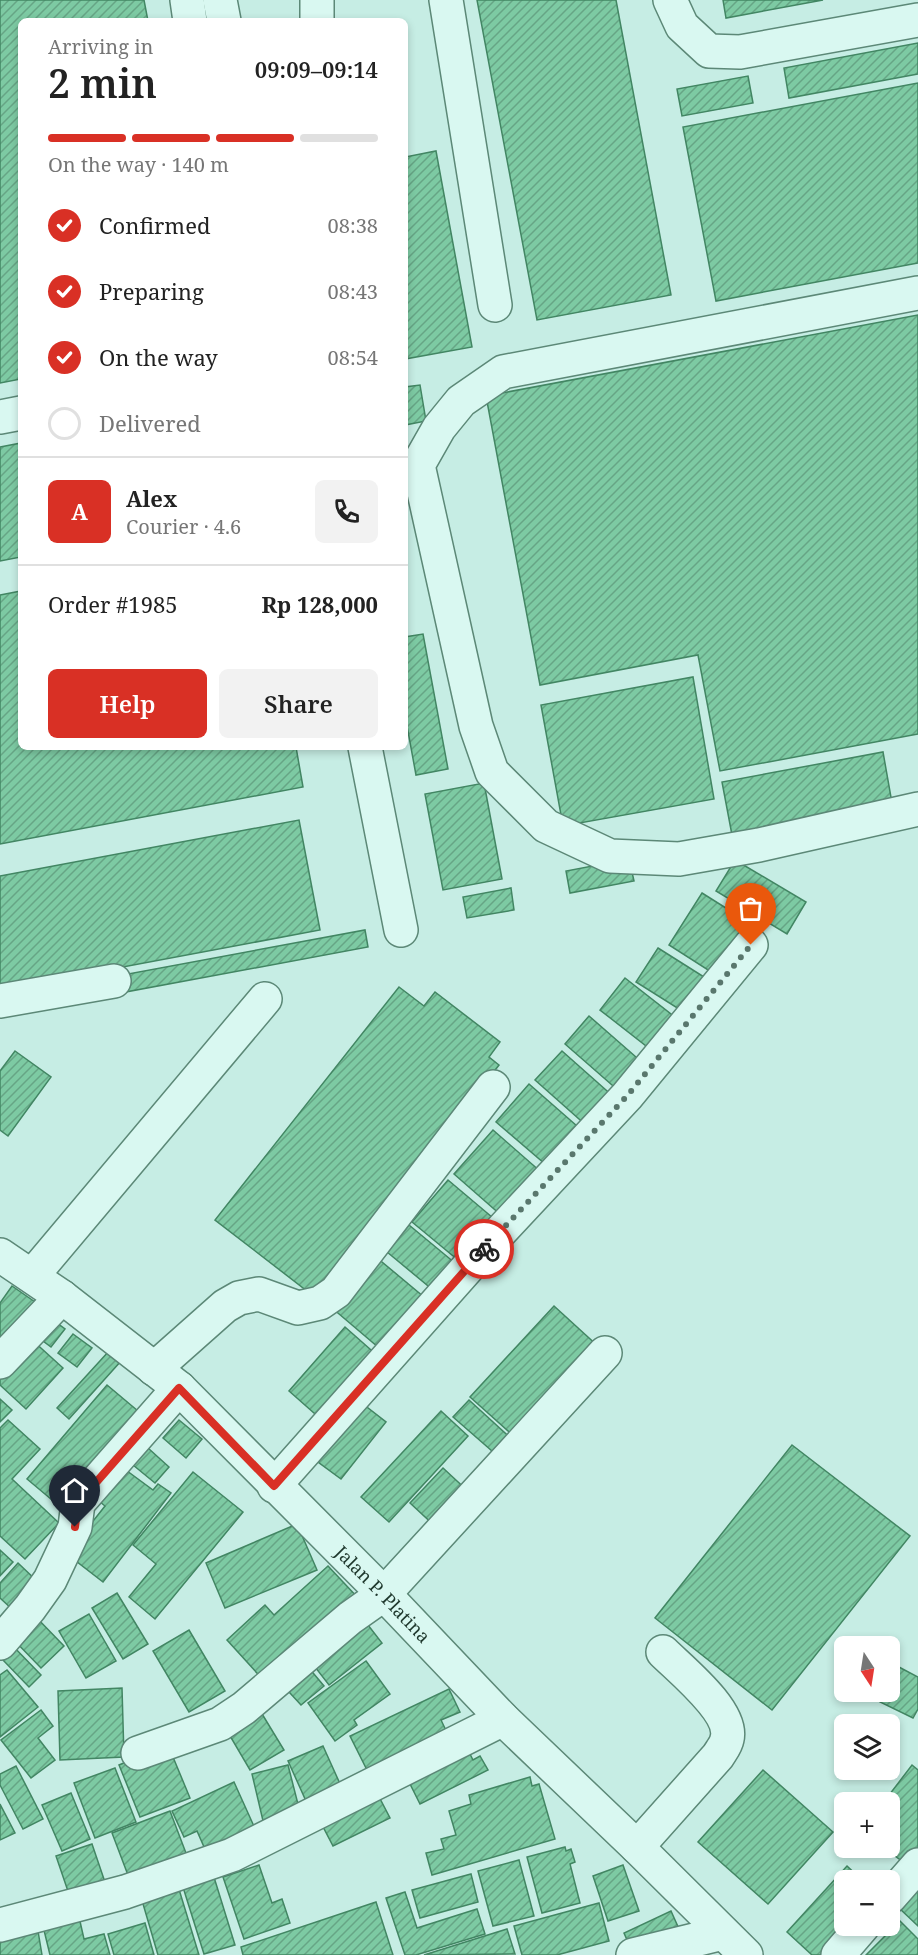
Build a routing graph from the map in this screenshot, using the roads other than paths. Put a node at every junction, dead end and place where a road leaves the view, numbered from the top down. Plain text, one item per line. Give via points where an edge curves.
1 (187, 0) edge
2 (220, 0) edge
3 (318, 0) edge
4 (446, 0) edge
5 (670, 0) edge
6 (911, 0) edge
7 (190, 18) edge
8 (223, 18) edge
9 (317, 18) edge
10 (918, 20) edge
11 (918, 293) edge
12 (495, 305) dead end
13 (18, 414) edge
14 (0, 417) edge
15 (412, 466) edge
16 (366, 750) edge
17 (918, 809) edge
18 (401, 930) dead end
19 (751, 945) dead end
20 (114, 981) dead end
21 (265, 999) dead end
22 (0, 1001) edge
23 (493, 1087) dead end
24 (0, 1255) edge
25 (32, 1276) junction
26 (62, 1297) junction
27 (605, 1353) dead end
28 (0, 1362) edge
29 (167, 1378) junction
30 (274, 1486) junction
31 (384, 1594) junction
32 (0, 1643) edge
33 (663, 1652) dead end
34 (503, 1719) junction
35 (138, 1753) dead end
36 (637, 1847) junction
37 (918, 1865) edge
38 (900, 1886) edge
39 (0, 1925) edge
40 (854, 1936) edge
41 (734, 1944) edge
42 (633, 1955) edge
43 (838, 1955) edge

1 - 7 street
2 - 8 street
3 - 9 street
4 - 12 street
5 - 10 street via 682,26 709,51 740,52
6 - 10 street
11 - 15 street via 503,372 461,401
13 - 14 street
15 - 17 street via 476,726 492,772 546,826 610,856 679,859
16 - 18 street
19 - 30 street via 627,1096 486,1246
20 - 22 street
21 - 25 street
23 - 29 street via 336,1292 320,1303 298,1308 259,1294 239,1298 225,1306
24 - 25 street, Jalan P. Platina
25 - 26 street, Jalan P. Platina
26 - 28 street
26 - 29 street, Jalan P. Platina
27 - 31 street
29 - 30 street, Jalan P. Platina
29 - 32 street via 78,1503 75,1527 50,1580
30 - 31 street, Jalan P. Platina
31 - 34 street, Jalan P. Platina
31 - 35 street via 220,1724
33 - 36 street via 716,1705 726,1719 728,1738 718,1756
34 - 36 street, Jalan P. Platina
34 - 39 street via 232,1855 125,1892
36 - 41 street, Jalan P. Platina
37 - 38 street
40 - 43 street
41 - 42 street

